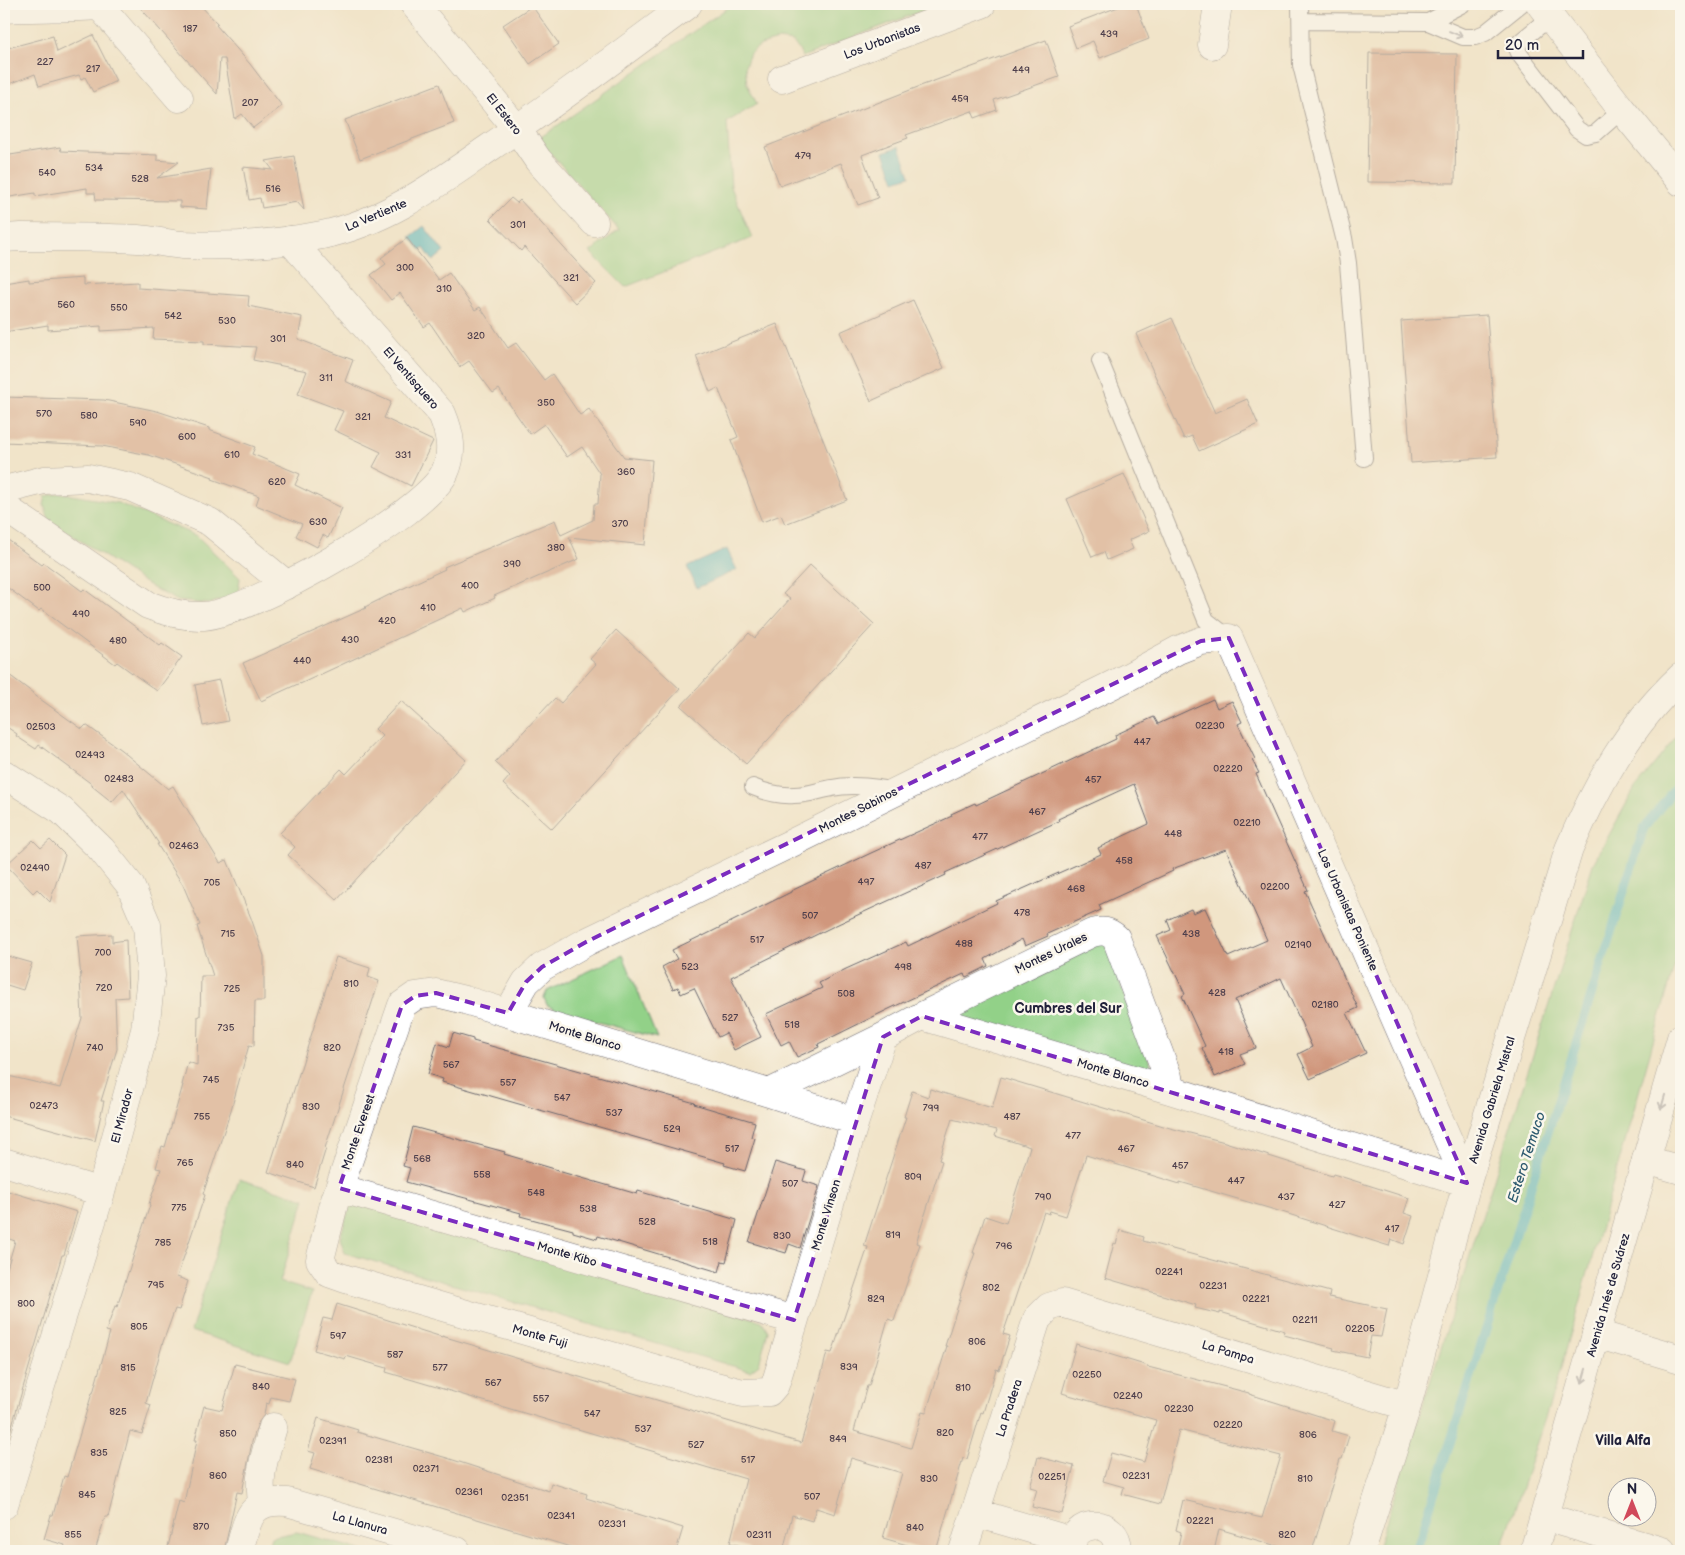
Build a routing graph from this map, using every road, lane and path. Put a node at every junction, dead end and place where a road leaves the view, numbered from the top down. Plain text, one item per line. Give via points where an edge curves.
1 (414, 4) edge
2 (688, 4) edge
3 (982, 4) edge
4 (1218, 4) edge
5 (1300, 4) edge
6 (1463, 4) edge
7 (1521, 4) edge
8 (99, 5) edge
9 (4, 9) edge
10 (1545, 10) edge
11 (1301, 21) junction
12 (1428, 22) junction
13 (1212, 45) dead end
14 (782, 79) dead end
15 (179, 98) dead end
16 (1622, 110) junction
17 (517, 129) junction
18 (1679, 173) edge
19 (594, 222) dead end
20 (4, 238) edge
21 (290, 240) junction
22 (1100, 361) dead end
23 (1364, 458) dead end
24 (4, 490) edge
25 (4, 508) edge
26 (287, 585) junction
27 (1229, 638) junction
28 (1681, 677) edge
29 (4, 774) edge
30 (753, 787) dead end
31 (893, 792) junction
32 (402, 1005) joint
33 (508, 1013) junction
34 (922, 1016) junction
35 (883, 1037) junction
36 (1681, 1038) edge
37 (1170, 1090) junction
38 (770, 1093) junction
39 (855, 1121) junction
40 (1646, 1160) junction
41 (4, 1162) edge
42 (1681, 1170) edge
43 (1467, 1183) junction
44 (339, 1188) junction
45 (101, 1192) junction
46 (320, 1260) joint
47 (1048, 1307) joint
48 (794, 1320) junction
49 (1596, 1334) junction
50 (1681, 1359) edge
51 (769, 1392) joint
52 (1407, 1406) junction
53 (273, 1427) dead end
54 (263, 1504) junction
55 (4, 1505) edge
56 (976, 1513) junction
57 (1544, 1517) junction
58 (1071, 1546) edge
59 (239, 1551) edge
60 (457, 1551) edge
61 (963, 1551) edge
62 (1118, 1551) edge
63 (1361, 1551) edge
64 (1534, 1551) edge
65 (1662, 1551) edge

1 - 17 street, El Estero
2 - 17 street, La Vertiente
3 - 14 street, Los Urbanistas
4 - 13 street
5 - 11 lane
6 - 12 lane
12 -> 7 lane via 1463,37 1475,37 1485,33
8 - 9 street
8 - 15 street
10 - 16 street
10 - 16 lane via 1520,42 1517,48 1520,55 1577,129 1586,135 1596,133
11 - 12 lane
11 - 23 lane via 1301,66 1348,263
16 - 18 street
17 - 19 street, El Estero via 538,160
17 - 21 street, La Vertiente via 414,199 385,214 323,235
20 - 21 street, La Vertiente via 139,239 181,245 224,246
21 - 26 street, El Ventisquero via 442,414 450,443 445,473 426,496 366,539
22 - 27 lane via 1206,620
24 - 26 street via 44,480 88,478 130,487 210,522
25 - 26 street, El Ventisquero via 148,605 166,612 204,616 222,613
27 - 31 street, Montes Sabinos via 1201,641 1178,650
27 - 43 street, Los Urbanistas Poniente
28 - 43 street, Avenida Gabriela Mistral via 1621,748 1599,784 1569,849
29 - 45 street, El Mirador via 62,810 102,850 130,885 147,925 151,976 145,1030
30 - 31 lane via 781,796 854,786
31 - 33 street, Montes Sabinos via 542,966 526,982
32 - 33 street, Monte Blanco via 415,996 436,993
32 - 44 street, Monte Everest
33 - 38 street, Monte Blanco
34 - 35 street
34 - 37 street, Monte Blanco
34 - 37 street, Montes Urales via 1103,930 1116,938
35 - 38 street
35 - 39 street, Monte Vinson
36 -> 40 street, Avenida Inés de Suárez
37 - 43 street, Monte Blanco
38 - 39 street, Monte Blanco
39 - 48 street, Monte Vinson
40 - 42 street
40 - 49 street, Avenida Inés de Suárez
41 - 45 street
43 - 52 street, Avenida Gabriela Mistral
44 - 46 street, Monte Everest
44 - 48 street, Monte Kibo
45 - 55 street, El Mirador
46 - 51 street, Monte Fuji via 329,1273 354,1282 712,1385 743,1393
47 - 52 street, La Pampa via 1062,1303
47 - 56 street, La Pradera via 1038,1320
48 - 51 street, Monte Vinson via 775,1384
49 - 50 street
49 -> 57 street, Avenida Inés de Suárez
52 - 63 street, Avenida Gabriela Mistral
53 - 54 street via 260,1479
54 - 59 street via 249,1516
54 - 60 street, La Llanura via 287,1502
56 - 58 street
56 - 61 street, La Pradera
57 - 64 street, Avenida Inés de Suárez
57 - 65 street
58 - 62 street via 1082,1529 1098,1525 1113,1534

